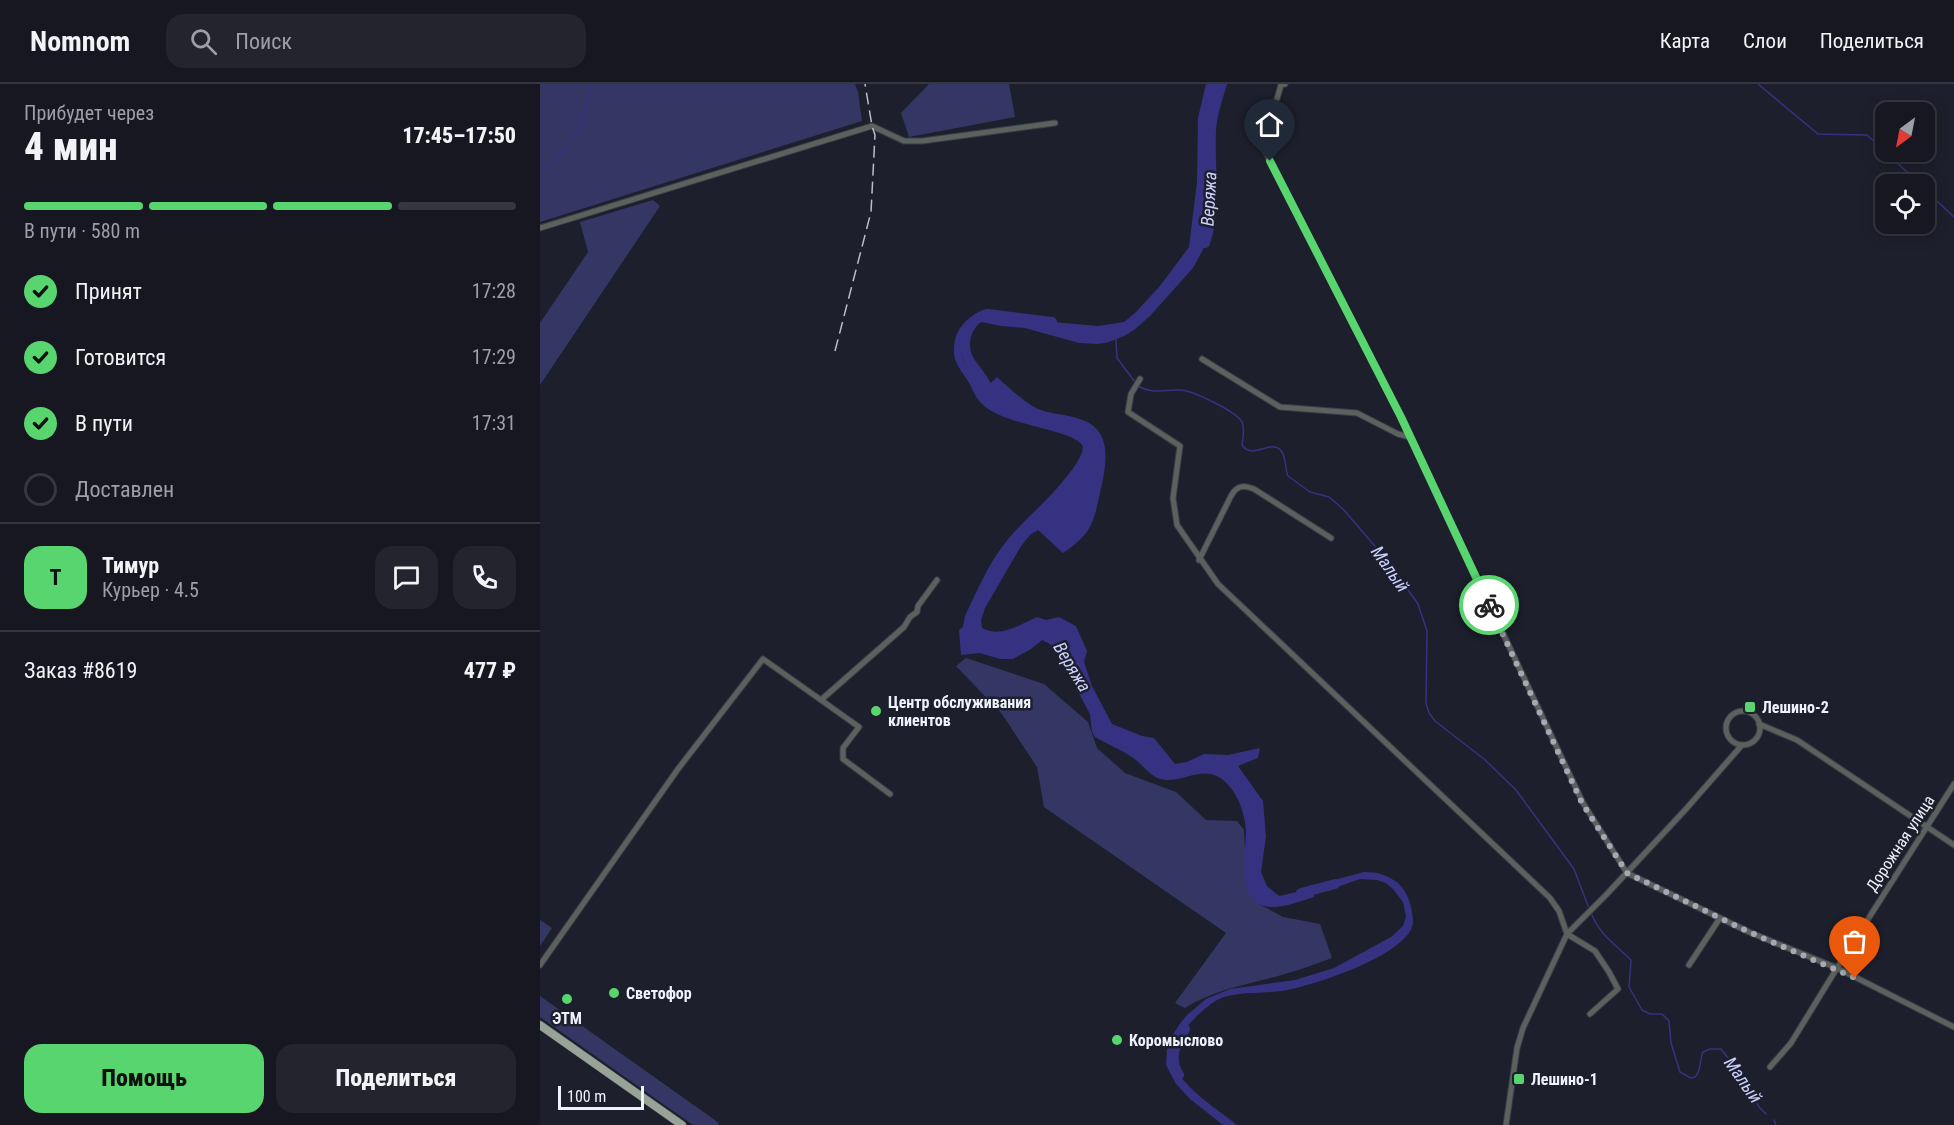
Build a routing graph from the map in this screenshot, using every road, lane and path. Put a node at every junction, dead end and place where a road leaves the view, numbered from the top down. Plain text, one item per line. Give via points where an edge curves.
1 (1285, 84) edge
2 (1055, 123) dead end
3 (540, 228) edge
4 (1202, 359) dead end
5 (1140, 379) dead end
6 (1410, 437) junction
7 (1331, 538) dead end
8 (1199, 560) junction
9 (936, 580) dead end
10 (821, 700) junction
11 (1759, 724) junction
12 (1742, 745) junction
13 (1954, 783) edge
14 (890, 794) dead end
15 (1926, 826) junction
16 (1954, 845) edge
17 (1627, 873) junction
18 (1720, 918) junction
19 (1567, 934) junction
20 (1689, 964) dead end
21 (540, 965) edge
22 (1837, 968) junction
23 (1590, 1014) dead end
24 (540, 1026) edge
25 (1954, 1027) edge
26 (1770, 1067) dead end
27 (682, 1125) edge
28 (1506, 1125) edge

1 - 6 street via 1281,85 1263,147
2 - 3 street via 914,141 904,141 872,126
4 - 6 street via 1280,407 1357,413
5 - 8 street via 1131,394 1128,412 1180,446 1173,498 1177,525
6 - 17 street via 1582,803
7 - 8 street via 1254,489 1240,486 1231,496
8 - 19 street via 1218,584 1542,889 1559,911
9 - 10 street via 904,627
10 - 14 street via 859,727 843,748 843,759
10 - 21 street via 763,659 678,769
11 - 12 street via 1756,739
11 - 12 street via 1755,715 1747,711 1732,714 1727,721 1727,735
11 - 15 street via 1797,740
12 - 17 street
13 - 15 street, Дорожная улица
15 - 16 street
15 - 22 street, Дорожная улица
17 - 18 street
17 - 19 street
18 - 20 street
18 - 22 street
19 - 23 street via 1595,951 1618,989
19 - 28 street via 1523,1028
22 - 25 street
22 - 26 street, Дорожная улица via 1791,1043
24 - 27 main road

